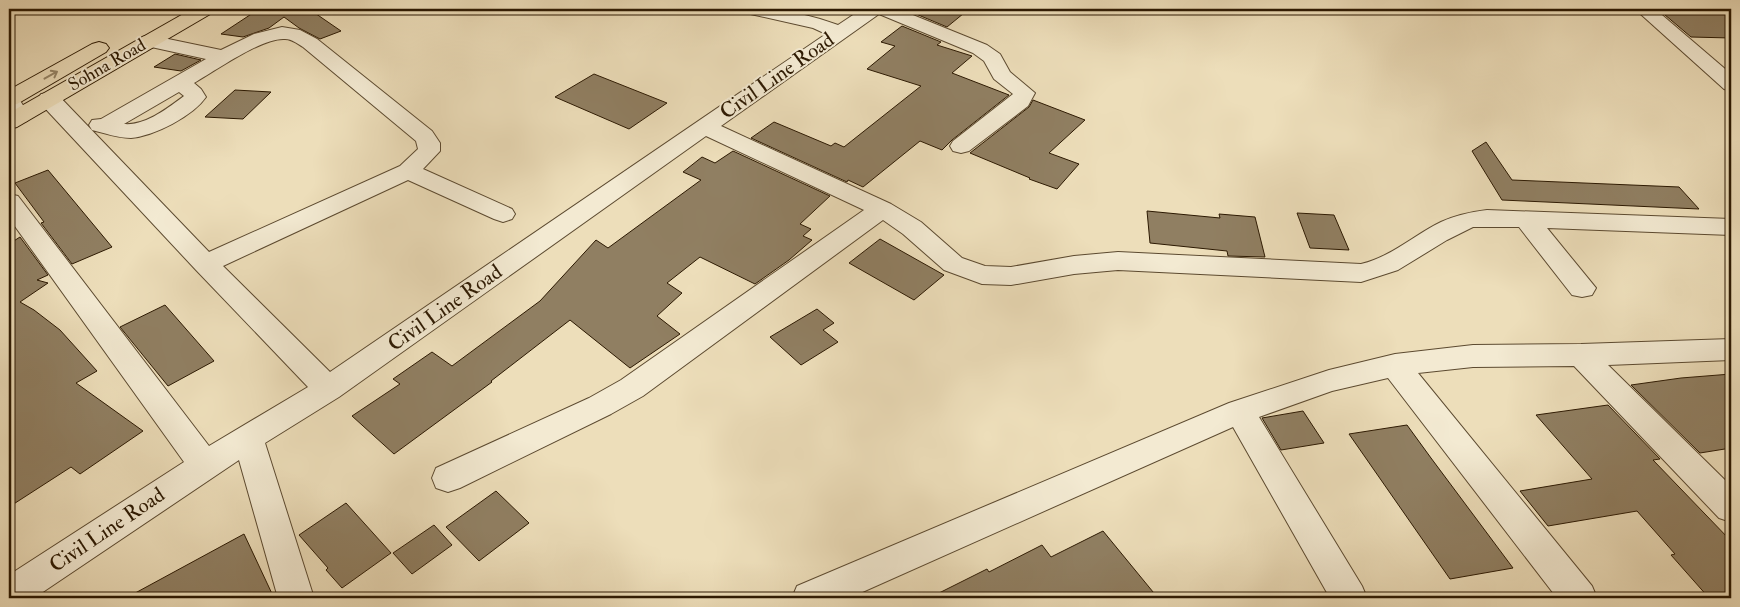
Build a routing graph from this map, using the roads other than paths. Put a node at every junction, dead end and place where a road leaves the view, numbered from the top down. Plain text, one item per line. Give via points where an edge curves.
1 (170, 9) edge
2 (204, 9) edge
3 (752, 9) edge
4 (874, 9) edge
5 (882, 9) edge
6 (1644, 9) edge
7 (839, 32) junction
8 (149, 41) junction
9 (225, 57) junction
10 (1722, 68) edge
11 (1731, 85) edge
12 (49, 99) junction
13 (11, 110) edge
14 (69, 119) junction
15 (704, 127) junction
16 (961, 146) dead end
17 (408, 171) junction
18 (9, 201) edge
19 (882, 209) junction
20 (503, 214) dead end
21 (1527, 220) junction
22 (1731, 227) edge
23 (205, 264) junction
24 (1582, 288) dead end
25 (1731, 349) edge
26 (1581, 355) junction
27 (1395, 365) junction
28 (328, 389) junction
29 (1240, 411) junction
30 (248, 438) junction
31 (205, 465) junction
32 (448, 478) dead end
33 (1731, 508) edge
34 (9, 595) edge
35 (296, 597) dead end
36 (810, 598) edge
37 (1349, 598) edge
38 (1579, 598) edge

13 -> 1 main road, Sohna Road
2 - 8 main road, Sohna Road
3 - 7 street via 819,24
4 - 7 street, Civil Line Road
5 - 16 street via 980,49 993,58 1001,74 1024,93 1020,101
6 - 10 street
7 - 15 street, Civil Line Road
8 - 9 street
8 - 12 main road, Sohna Road
9 - 14 street via 104,126
9 - 17 street via 272,34 295,34 310,43 424,136 429,143 429,151
10 - 11 street
12 - 13 main road, Sohna Road
12 - 14 street
14 - 23 street
15 - 19 street
15 - 28 street, Civil Line Road
17 - 20 street
17 - 23 street
18 - 31 street
19 - 21 street via 912,228 953,264 982,275 1010,276 1118,261 1361,273 1376,271 1465,221 1487,218
19 - 32 street via 632,388
21 - 22 street
21 - 24 street
23 - 28 street
25 - 26 street
26 - 27 street via 1473,356
26 - 33 street
27 - 29 street via 1329,381
27 - 38 street
28 - 30 street, Civil Line Road
29 - 36 street
29 - 37 street
30 - 31 street, Civil Line Road
30 - 35 street
31 - 34 street, Civil Line Road

